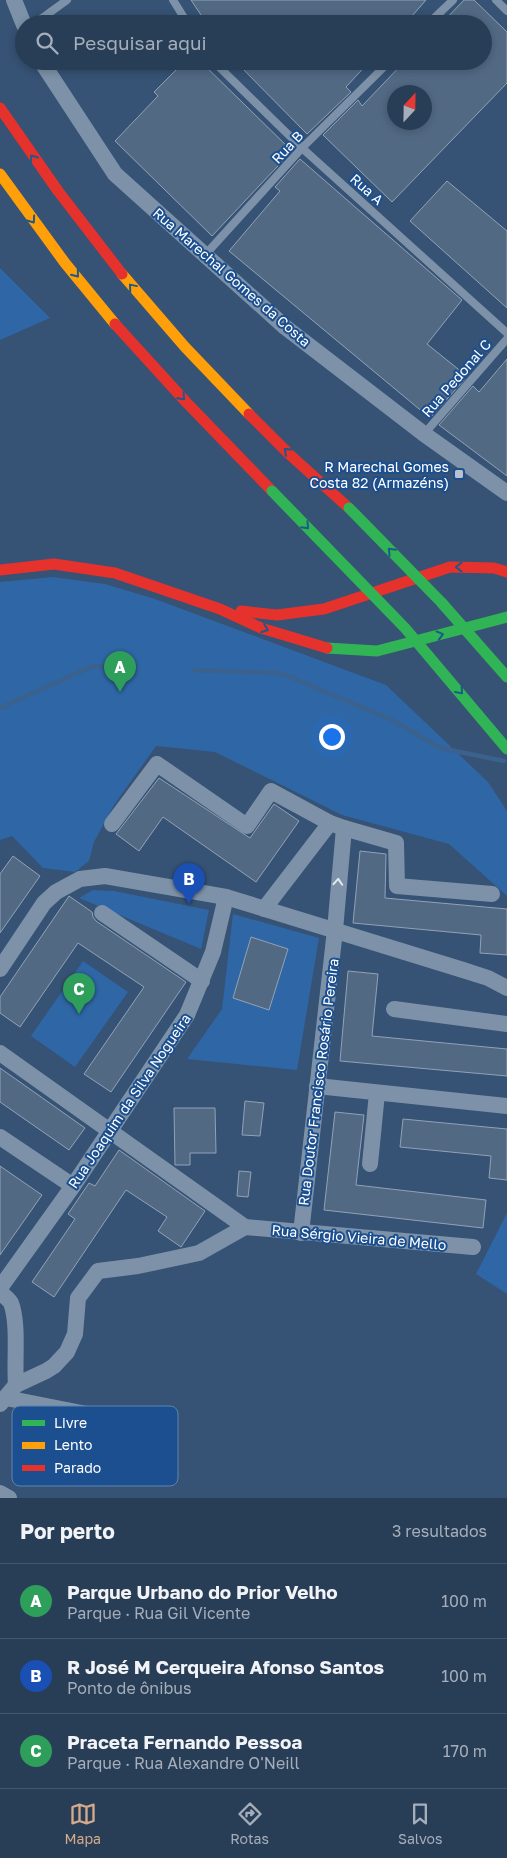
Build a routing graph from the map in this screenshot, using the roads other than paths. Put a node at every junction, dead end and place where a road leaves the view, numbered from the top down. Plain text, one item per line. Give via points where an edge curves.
1 (14, 0) edge
2 (67, 0) edge
3 (173, 0) edge
4 (452, 0) edge
5 (496, 0) edge
6 (507, 11) edge
7 (20, 15) edge
8 (46, 15) edge
9 (182, 15) edge
10 (437, 15) edge
11 (47, 70) edge
12 (222, 70) edge
13 (381, 70) edge
14 (0, 108) edge
15 (302, 148) junction
16 (0, 174) edge
17 (205, 254) junction
18 (507, 332) edge
19 (507, 339) edge
20 (424, 434) junction
21 (507, 493) edge
22 (0, 570) edge
23 (507, 572) edge
24 (220, 609) junction
25 (507, 617) edge
26 (507, 677) edge
27 (507, 748) edge
28 (112, 824) dead end
29 (337, 826) junction
30 (492, 894) dead end
31 (226, 897) junction
32 (264, 909) junction
33 (102, 913) dead end
34 (335, 930) junction
35 (0, 969) edge
36 (202, 981) junction
37 (507, 988) edge
38 (394, 1009) dead end
39 (507, 1024) edge
40 (0, 1053) edge
41 (318, 1086) junction
42 (377, 1093) junction
43 (507, 1106) edge
44 (111, 1131) junction
45 (0, 1137) edge
46 (370, 1164) dead end
47 (73, 1186) junction
48 (245, 1227) junction
49 (301, 1233) junction
50 (473, 1247) dead end
51 (0, 1290) edge
52 (7, 1358) edge
53 (16, 1385) junction
54 (3, 1401) edge
55 (33, 1406) edge
56 (0, 1493) edge
57 (9, 1498) edge

1 - 7 street
2 - 8 lane
3 - 9 lane
4 - 10 lane
5 - 6 lane
11 - 17 street, Rua Marechal Gomes da Costa via 115,174
12 - 15 lane, Rua A
13 - 15 lane, Rua B
26 -> 14 main road, bridge via 441,602 349,508 255,421 164,324 92,237
15 - 17 lane, Rua B
15 - 18 lane, Rua A
16 -> 27 main road, bridge via 45,237 135,346 405,628
17 - 20 street, Rua Marechal Gomes da Costa via 285,327
19 - 20 lane, Rua Pedonal C
20 - 21 street, Rua Marechal Gomes da Costa
22 - 24 main road via 54,564 115,573
23 -> 24 main road via 494,568 450,567 324,608 286,614
24 -> 25 main road via 261,628 323,648 376,651
28 - 29 street via 156,764 247,826 271,791
29 - 30 street via 396,843 396,886
29 - 32 street
34 -> 29 street, Rua Doutor Francisco Rosário Pereira via 339,873
31 - 32 street
31 - 35 street via 118,877 80,879 44,903
31 - 36 street, Rua Joaquim da Silva Nogueira
32 - 34 street
33 - 36 street
34 - 37 street via 488,978
34 - 41 street, Rua Doutor Francisco Rosário Pereira
36 - 44 street, Rua Joaquim da Silva Nogueira via 187,1016
38 - 39 street
40 - 44 street
41 - 42 street
41 - 49 street, Rua Doutor Francisco Rosário Pereira
42 - 43 street
42 - 46 street
44 - 47 street, Rua Joaquim da Silva Nogueira
44 - 48 street
45 - 47 street
47 - 51 street, Rua Joaquim da Silva Nogueira
48 - 49 street, Rua Sérgio Vieira de Mello
48 - 53 street via 199,1253 98,1271 78,1298 75,1334 67,1352 54,1366
49 - 50 street, Rua Sérgio Vieira de Mello
51 - 52 street via 10,1302 15,1330
52 - 53 street
53 - 54 street
54 - 55 street
56 - 57 street

